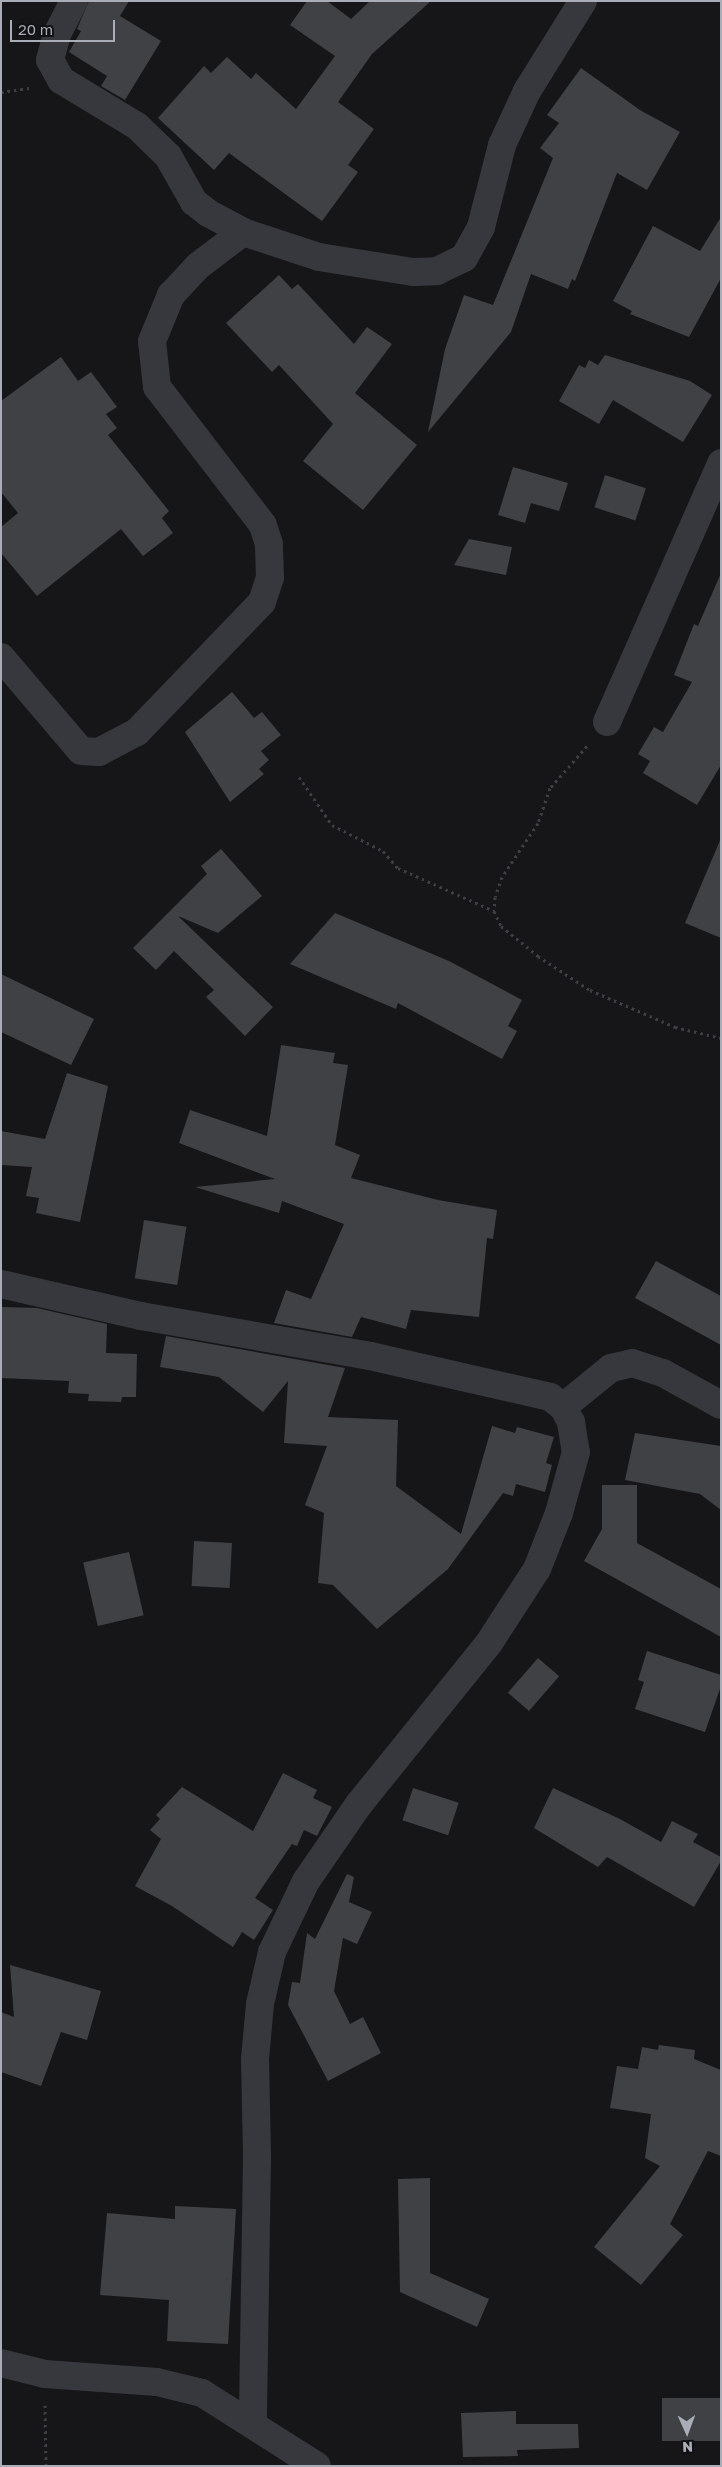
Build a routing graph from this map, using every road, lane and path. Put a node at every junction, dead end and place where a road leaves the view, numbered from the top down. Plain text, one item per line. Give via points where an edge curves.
1 (74, 1) edge
2 (583, 1) edge
3 (243, 232) junction
4 (721, 463) edge
5 (1, 656) edge
6 (607, 722) joint
7 (299, 777) dead end
8 (494, 911) junction
9 (721, 1038) edge
10 (1, 1284) edge
11 (721, 1405) edge
12 (563, 1407) junction
13 (1, 2363) edge
14 (45, 2374) junction
15 (252, 2422) junction
16 (46, 2466) edge
17 (317, 2466) edge

1 - 3 street via 57,34 50,60 61,80 137,126 168,156 194,202
2 - 3 street via 532,83 510,127 502,145 481,228 464,258 436,271 413,272 319,257
3 - 5 street via 198,266 171,295 152,340 157,387 263,525 269,544 270,577 262,602 137,732 99,752 81,751
4 - 6 street
6 - 8 path via 550,788 538,823 502,877
7 - 8 path via 332,825 383,851 398,868
8 - 9 path via 501,926 590,990 675,1027
10 - 12 street via 141,1316 370,1356 550,1397
11 - 12 street via 663,1373 632,1363 611,1368
12 - 15 street via 571,1422 576,1452 559,1513 537,1569 489,1644 349,1819 306,1881 272,1952 260,2004 255,2059 257,2158
13 - 14 street
14 - 15 street via 157,2382 202,2394
14 - 16 path
15 - 17 street

